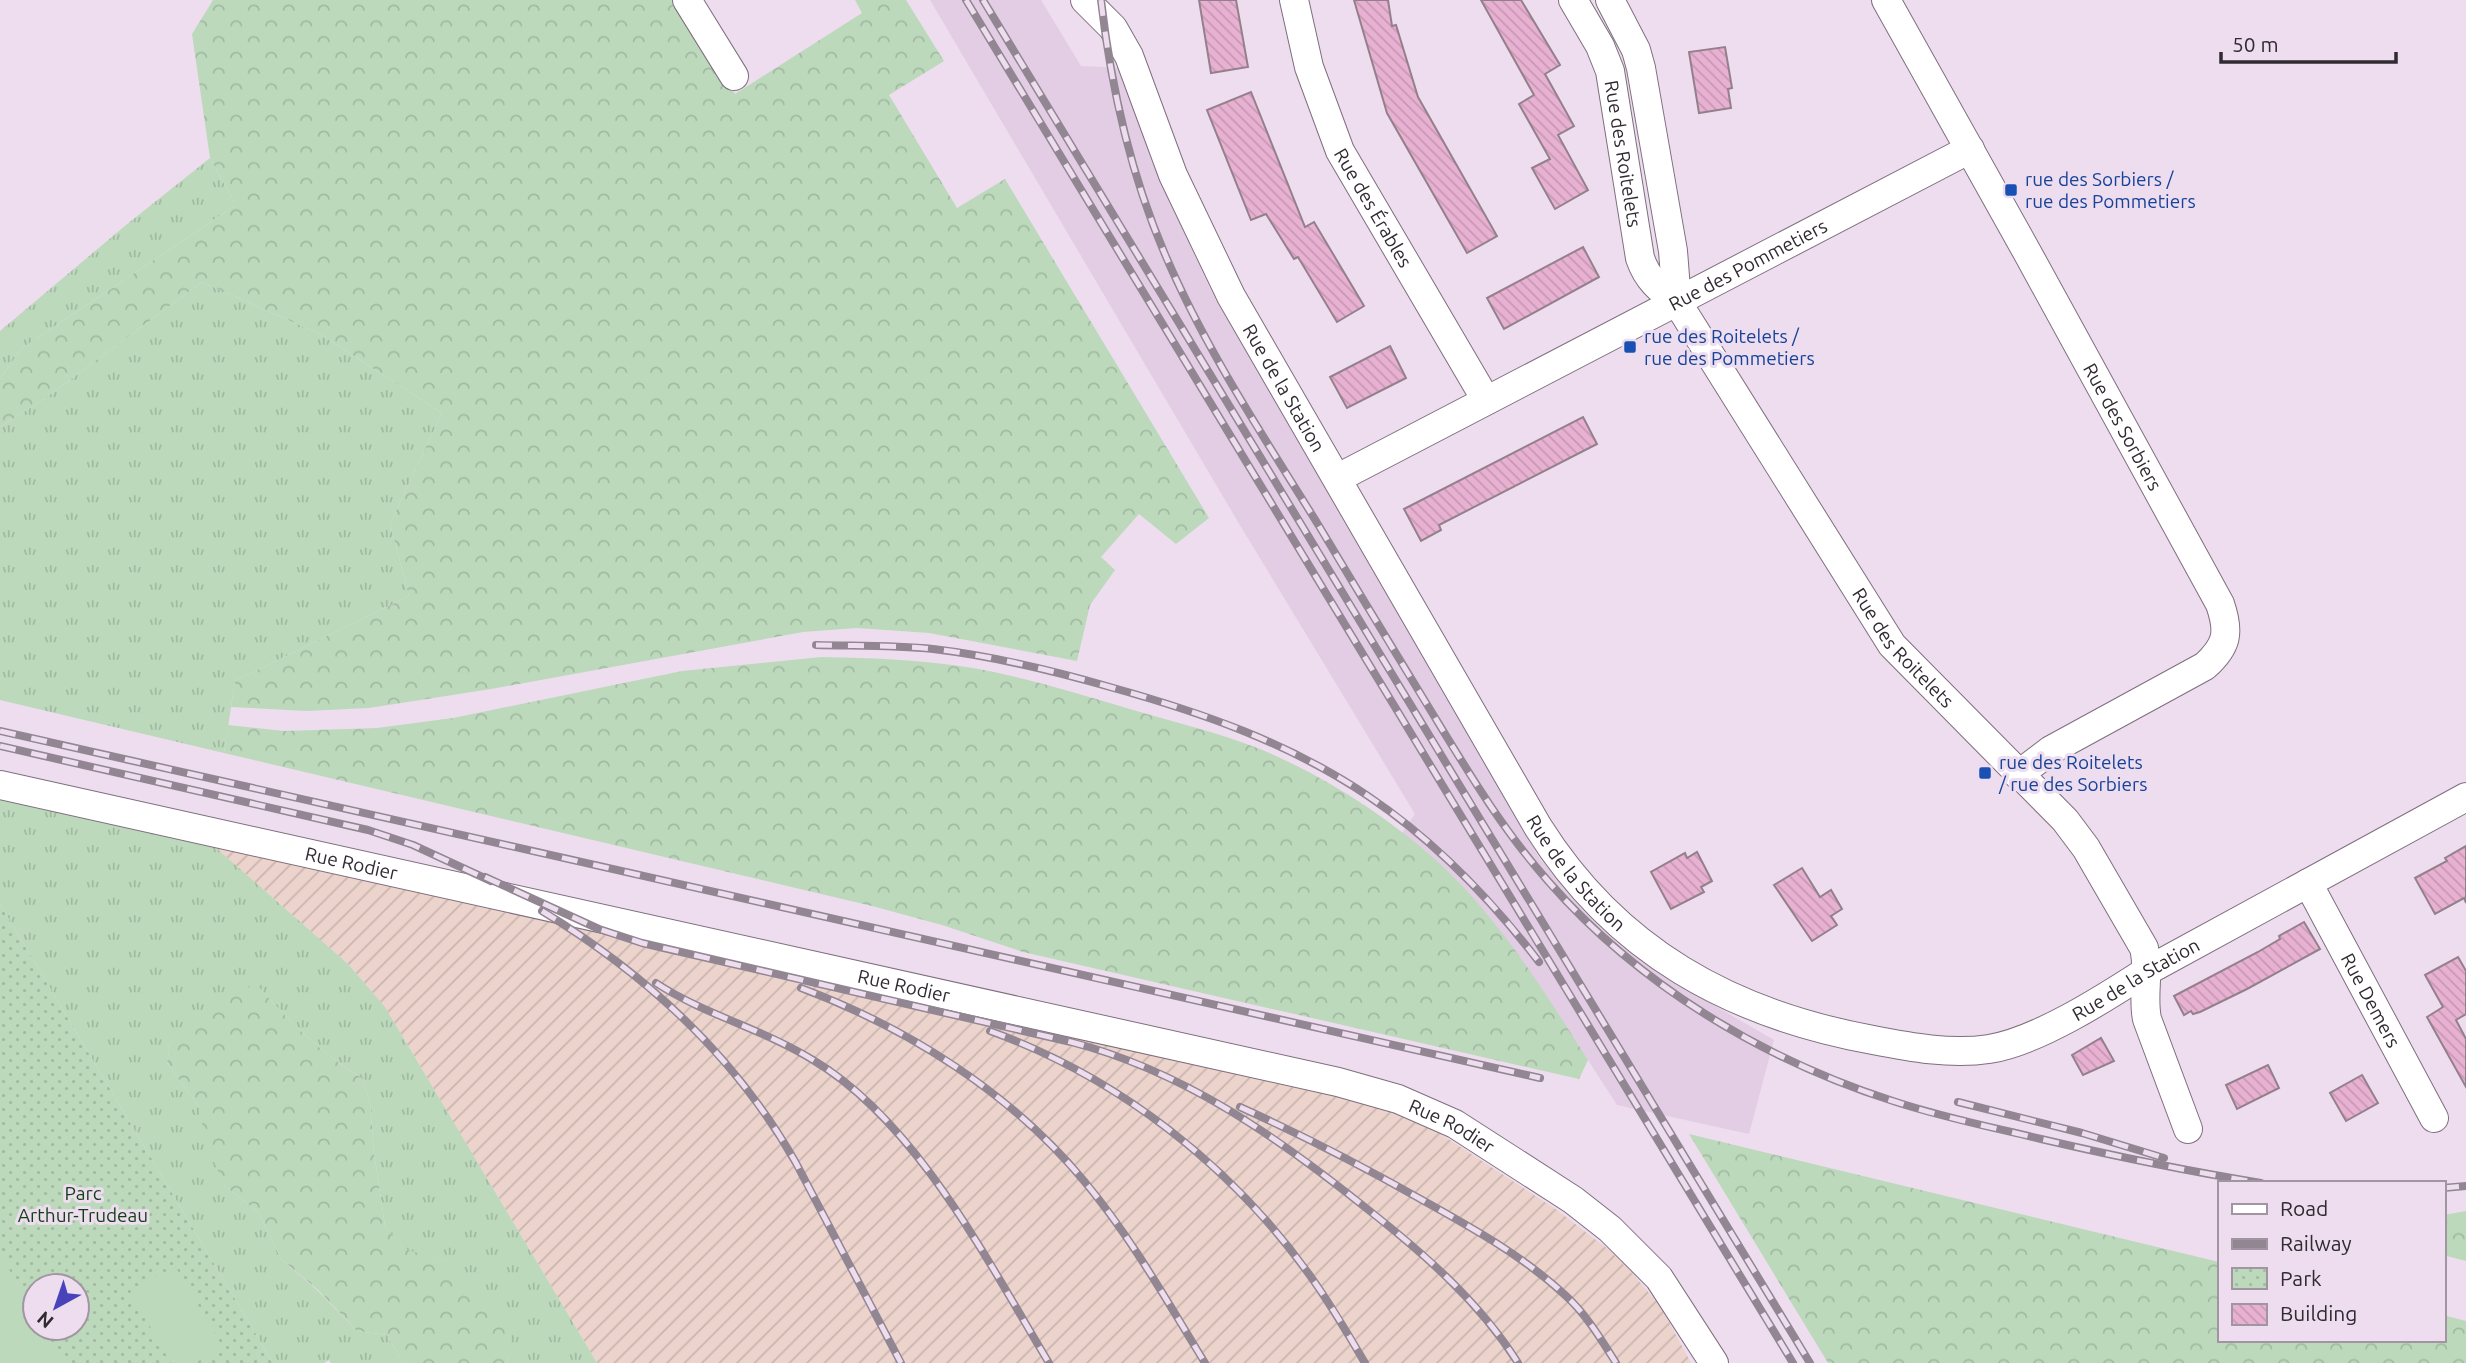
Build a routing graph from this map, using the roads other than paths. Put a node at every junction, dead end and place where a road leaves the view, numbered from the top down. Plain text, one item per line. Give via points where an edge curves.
1 (687, 0) edge
2 (1085, 0) edge
3 (1294, 0) edge
4 (1573, 0) edge
5 (1610, 0) edge
6 (1886, 0) edge
7 (1627, 30) junction
8 (1600, 46) junction
9 (734, 76) dead end
10 (1970, 149) junction
11 (1677, 302) junction
12 (1486, 400) junction
13 (1338, 478) junction
14 (2018, 775) junction
15 (0, 785) edge
16 (2466, 797) edge
17 (2308, 883) junction
18 (2146, 972) junction
19 (2434, 1118) dead end
20 (2188, 1129) dead end
21 (1714, 1363) edge

1 - 9 street
2 - 13 street, Rue de la Station via 1121,40 1210,256
3 - 12 street, Rue des Érables via 1309,66 1340,151
4 - 8 street, Rue des Roitelets
5 - 7 street, Rue des Roitelets
6 - 10 street, Rue des Sorbiers
7 - 8 street
7 - 11 street, Rue des Roitelets via 1641,68
8 - 11 street, Rue des Roitelets via 1614,86 1640,258 1651,281
10 - 11 street, Rue des Pommetiers
10 - 14 street, Rue des Sorbiers via 2220,604 2226,625 2223,646 2205,666 2051,750
11 - 12 street, Rue des Pommetiers
11 - 14 street, Rue des Roitelets via 1881,629 1908,664
12 - 13 street, Rue des Pommetiers
13 - 18 street, Rue de la Station via 1553,850 1616,920 1696,979 1793,1021 1898,1045 1969,1050 2021,1041
14 - 18 street, Rue des Roitelets via 2065,820 2086,848 2144,948
15 - 21 street, Rue Rodier via 1325,1079 1398,1099 1455,1124 1610,1229 1659,1278
16 - 17 street, Rue de la Station
17 - 18 street, Rue de la Station
17 - 19 street, Rue Demers
18 - 20 street, Rue des Roitelets via 2147,1019

